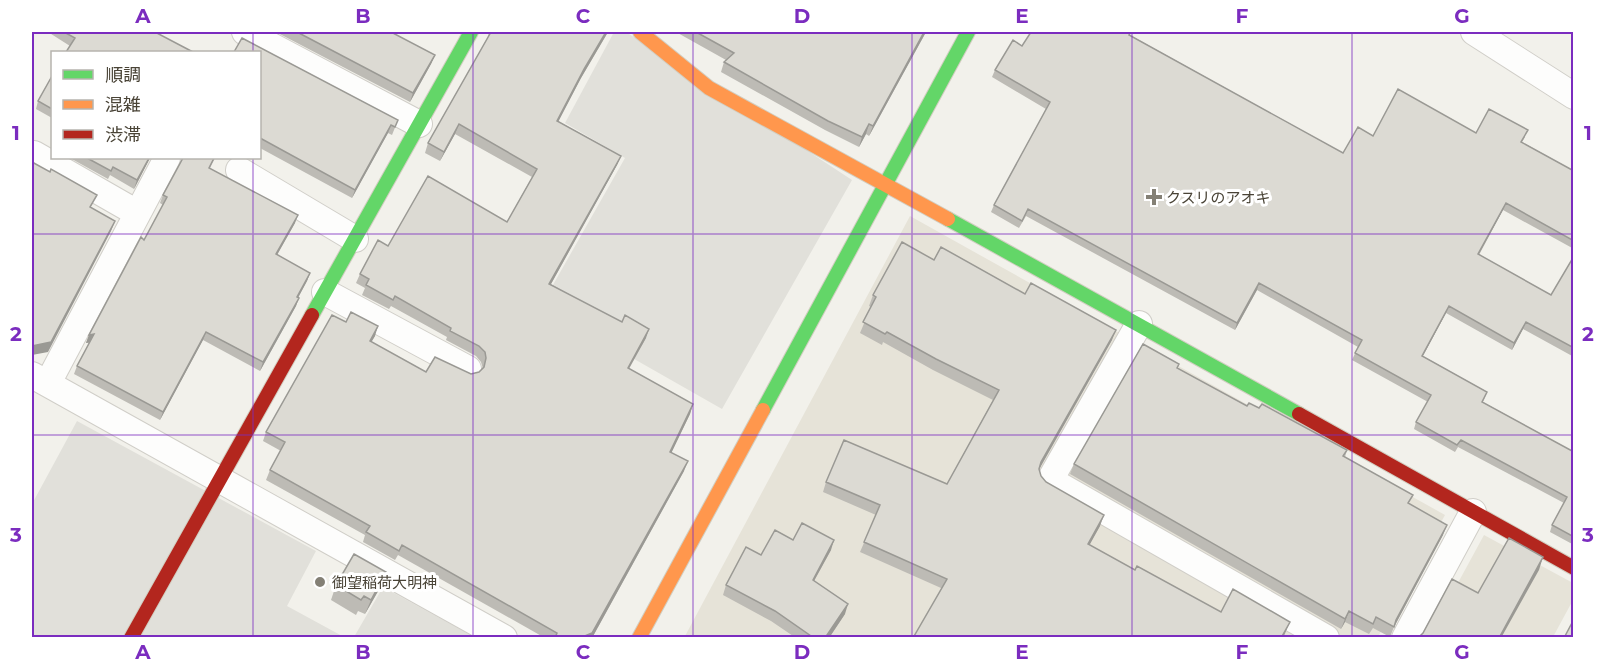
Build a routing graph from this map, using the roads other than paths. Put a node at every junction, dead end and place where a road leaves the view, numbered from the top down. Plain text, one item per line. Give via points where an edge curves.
1 (245, 32) edge
2 (471, 32) edge
3 (640, 32) edge
4 (968, 32) edge
5 (1474, 32) edge
6 (1574, 96) edge
7 (419, 124) junction
8 (34, 154) dead end
9 (166, 159) edge
10 (239, 170) dead end
11 (884, 184) junction
12 (137, 213) junction
13 (355, 239) junction
14 (325, 292) junction
15 (1139, 324) junction
16 (468, 369) dead end
17 (40, 379) edge
18 (221, 478) junction
19 (1473, 512) junction
20 (1574, 568) edge
21 (131, 638) edge
22 (504, 638) edge
23 (639, 638) edge
24 (1326, 638) edge
25 (1405, 638) edge

1 - 7 street
2 - 7 street
3 - 11 street via 709,88
4 - 11 street
5 - 6 street
7 - 13 street
8 - 12 street
9 - 12 street
10 - 13 street
11 - 15 street
11 - 23 street
12 - 17 street
13 - 14 street
14 - 16 street
14 - 18 street
15 - 19 street
15 - 24 street via 1050,480
17 - 18 street
18 - 21 street
18 - 22 street
19 - 20 street
19 - 25 street

